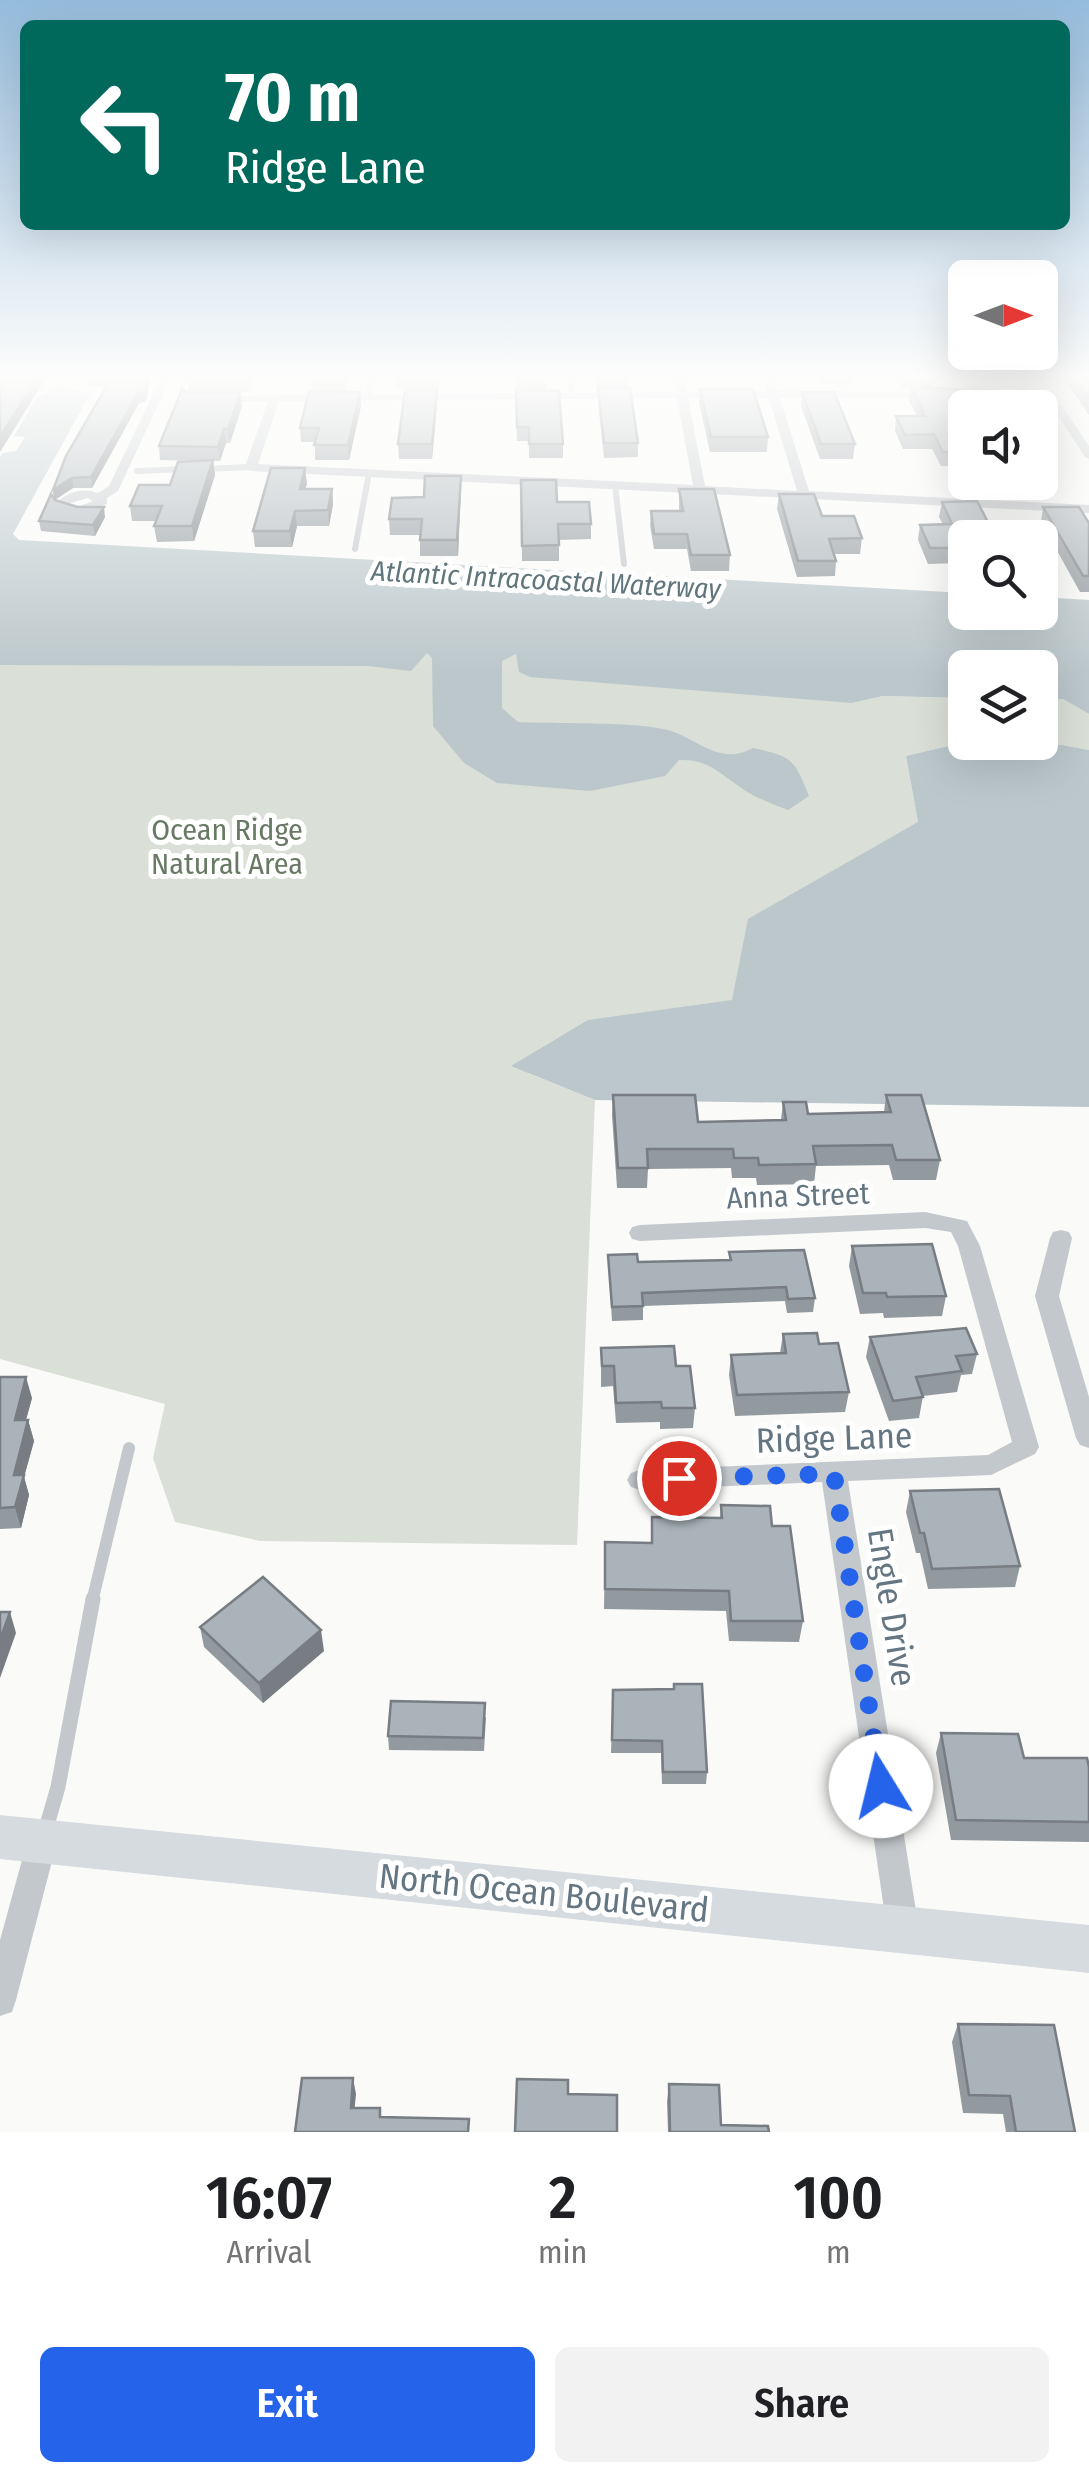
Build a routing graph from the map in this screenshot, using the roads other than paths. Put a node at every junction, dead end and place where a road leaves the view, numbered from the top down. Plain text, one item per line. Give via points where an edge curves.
1 (120, 474) edge
2 (369, 474) edge
3 (400, 474) edge
4 (697, 474) edge
5 (798, 474) edge
6 (615, 485) junction
7 (700, 490) junction
8 (804, 495) junction
9 (100, 497) dead end
10 (1089, 509) edge
11 (356, 549) dead end
12 (624, 564) dead end
13 (640, 1232) dead end
14 (1061, 1238) dead end
15 (1089, 1438) edge
16 (1026, 1447) joint
17 (129, 1448) dead end
18 (834, 1474) junction
19 (640, 1480) dead end
20 (21, 1840) edge
21 (903, 1930) junction
22 (1089, 1949) edge
23 (0, 2000) edge

1 - 9 street
2 - 11 lane
3 - 6 street
4 - 7 street
5 - 8 street
6 - 7 street
6 - 12 lane
7 - 8 street
8 - 10 street
13 - 16 street, Anna Street via 925,1220 959,1226
14 - 15 street via 1047,1296
16 - 18 street, Ridge Lane via 992,1465
17 - 20 lane via 88,1615 58,1788
18 - 19 street, Ridge Lane
18 - 21 street, Engle Drive
20 - 21 main road, North Ocean Boulevard
20 - 23 street
21 - 22 main road, North Ocean Boulevard

